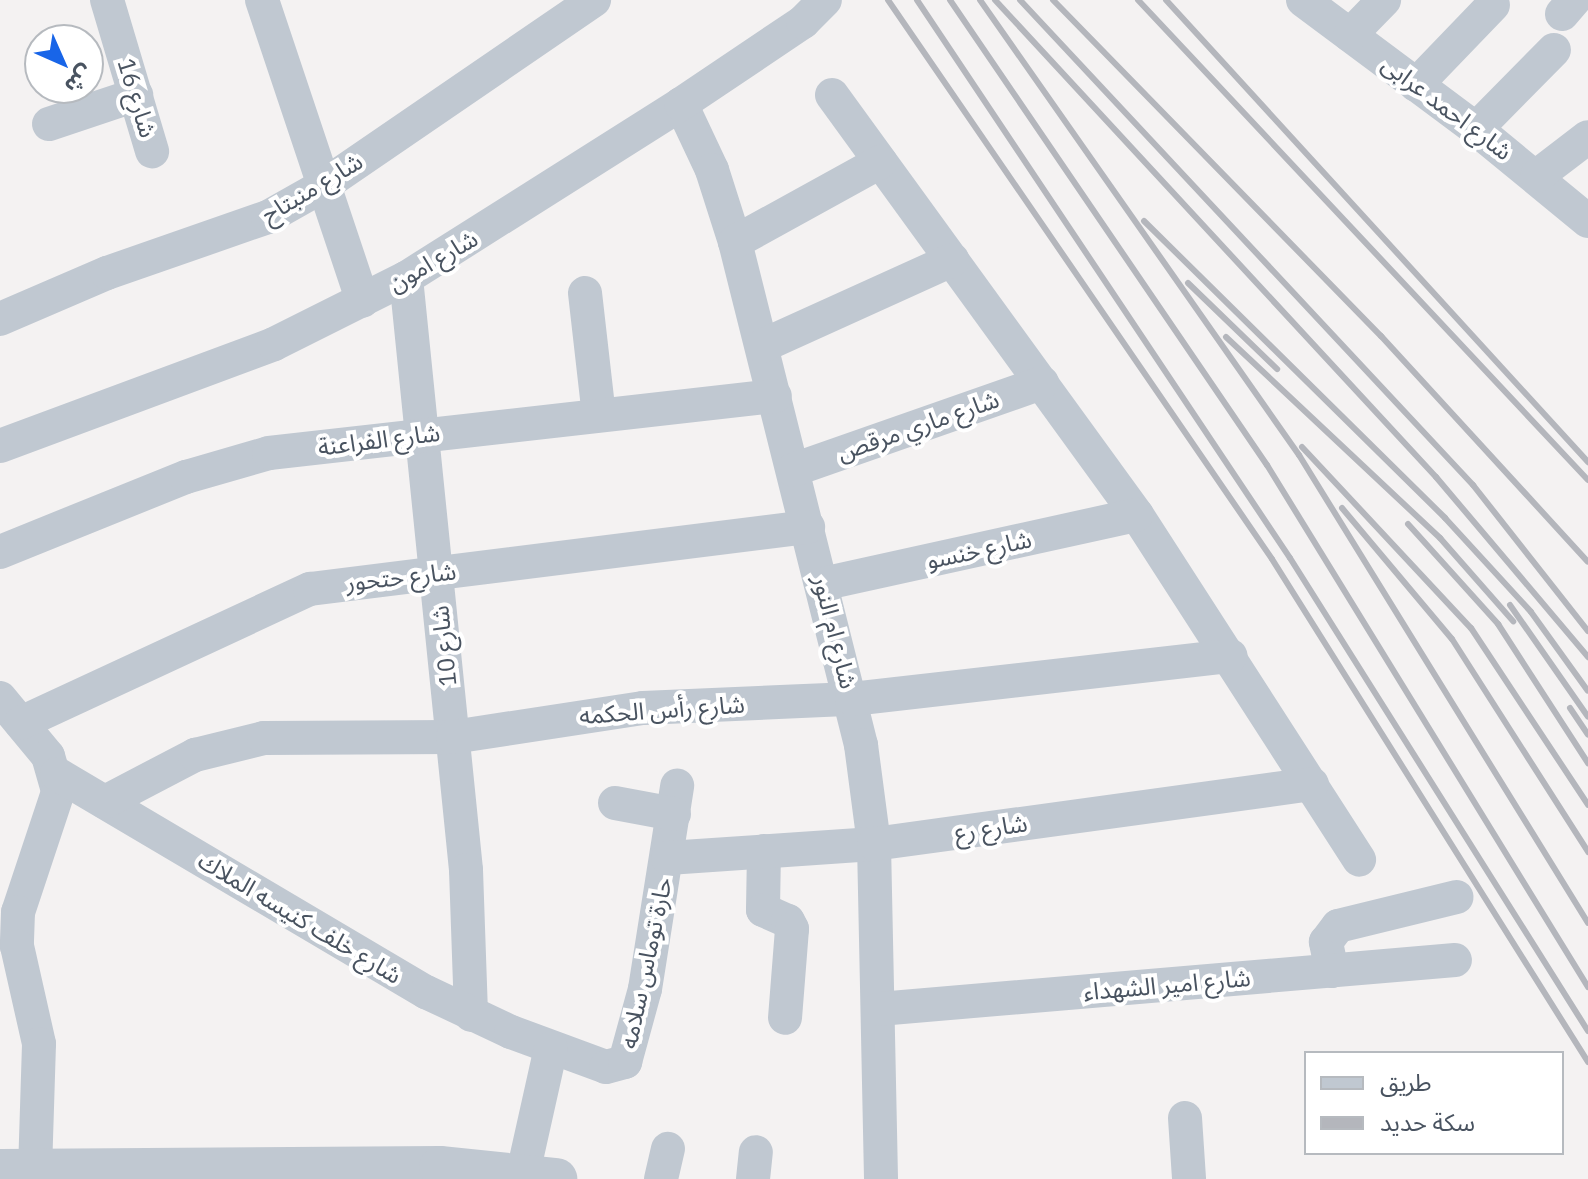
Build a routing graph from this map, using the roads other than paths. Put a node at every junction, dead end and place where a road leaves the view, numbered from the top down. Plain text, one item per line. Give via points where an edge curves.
1 (107, 0) edge
2 (594, 0) edge
3 (825, 0) edge
4 (1303, 0) edge
5 (1384, 0) edge
6 (265, 1) edge
7 (1493, 5) dead end
8 (1350, 35) junction
9 (1554, 50) dead end
10 (1416, 85) junction
11 (136, 95) junction
12 (832, 95) dead end
13 (681, 104) junction
14 (49, 124) dead end
15 (1476, 129) junction
16 (1588, 137) edge
17 (152, 151) dead end
18 (880, 162) junction
19 (1537, 176) junction
20 (321, 187) junction
21 (1588, 221) edge
22 (735, 242) junction
23 (952, 260) junction
24 (406, 278) junction
25 (585, 293) dead end
26 (363, 301) junction
27 (0, 319) edge
28 (762, 346) junction
29 (1042, 383) junction
30 (775, 396) junction
31 (599, 415) junction
32 (424, 435) junction
33 (0, 446) edge
34 (793, 470) junction
35 (1137, 515) junction
36 (808, 527) junction
37 (0, 552) edge
38 (437, 574) junction
39 (822, 584) junction
40 (1231, 656) junction
41 (852, 699) junction
42 (10, 711) edge
43 (453, 737) junction
44 (57, 774) junction
45 (1312, 784) junction
46 (105, 802) junction
47 (615, 803) dead end
48 (874, 844) junction
49 (764, 851) junction
50 (668, 858) junction
51 (1359, 860) dead end
52 (1457, 897) dead end
53 (1455, 960) dead end
54 (1332, 971) junction
55 (879, 1009) junction
56 (471, 1015) junction
57 (785, 1018) dead end
58 (551, 1048) junction
59 (1185, 1118) dead end
60 (18, 1170) edge
61 (287, 1173) edge
62 (440, 1173) edge
63 (540, 1176) edge
64 (881, 1179) edge
65 (1189, 1179) edge

1 - 11 street, شارع 16
2 - 20 street, شارع منبتاح
3 - 13 street, شارع امون via 803,22
4 - 8 street, شارع احمد عرابى
5 - 8 street
6 - 20 street
7 - 10 street
8 - 10 street, شارع احمد عرابى
9 - 15 street
10 - 15 street, شارع احمد عرابى
11 - 14 street
11 - 17 street, شارع 16
12 - 18 street
13 - 22 street, شارع ام النور via 712,170
13 - 24 street, شارع امون
15 - 19 street, شارع احمد عرابى
16 - 19 street
18 - 22 street
18 - 23 street
19 - 21 street, شارع احمد عرابى
20 - 26 street
20 - 27 street, شارع منبتاح via 268,217 107,273
22 - 28 street, شارع ام النور
23 - 28 street
23 - 29 street
24 - 26 street, شارع امون
24 - 32 street, شارع 10
25 - 31 street
26 - 33 street, شارع امون via 193,377
28 - 30 street, شارع ام النور
29 - 34 street, شارع ماري مرقص
29 - 35 street
30 - 31 street, شارع الفراعنة
30 - 34 street, شارع ام النور
31 - 32 street, شارع الفراعنة
32 - 37 street, شارع الفراعنة via 227,462
32 - 38 street, شارع 10
34 - 36 street, شارع ام النور
35 - 39 street, شارع خنسو
35 - 40 street
36 - 38 street, شارع حتحور
36 - 39 street, شارع ام النور
38 - 42 street, شارع حتحور via 347,582 275,601
38 - 43 street, شارع 10
39 - 41 street, شارع ام النور
40 - 41 street, شارع رأس الحكمه
40 - 45 street
41 - 43 street, شارع رأس الحكمه via 643,708
41 - 48 street, شارع ام النور
42 - 44 street
43 - 46 street, شارع رأس الحكمه via 264,738 195,755
43 - 56 street, شارع 10 via 466,870
44 - 46 street, شارع خلف كنيسه الملاك
44 - 60 street via 54,810 18,912 17,946 39,1044
45 - 48 street, شارع رع
45 - 51 street
46 - 56 street, شارع خلف كنيسه الملاك
47 - 50 street, حارة توماس سلامه via 675,800
48 - 49 street, شارع رع
48 - 55 street, شارع ام النور
49 - 50 street, شارع رع
49 - 57 street via 763,910 788,921 792,929
50 - 58 street, حارة توماس سلامه via 648,976 625,1062 606,1067
52 - 54 street via 1338,926 1326,942
53 - 54 street, شارع امير الشهداء
54 - 55 street, شارع امير الشهداء
55 - 64 street, شارع ام النور
56 - 58 street, شارع خلف كنيسه الملاك
58 - 63 street
59 - 65 street
60 - 61 street
61 - 62 street
62 - 63 street

